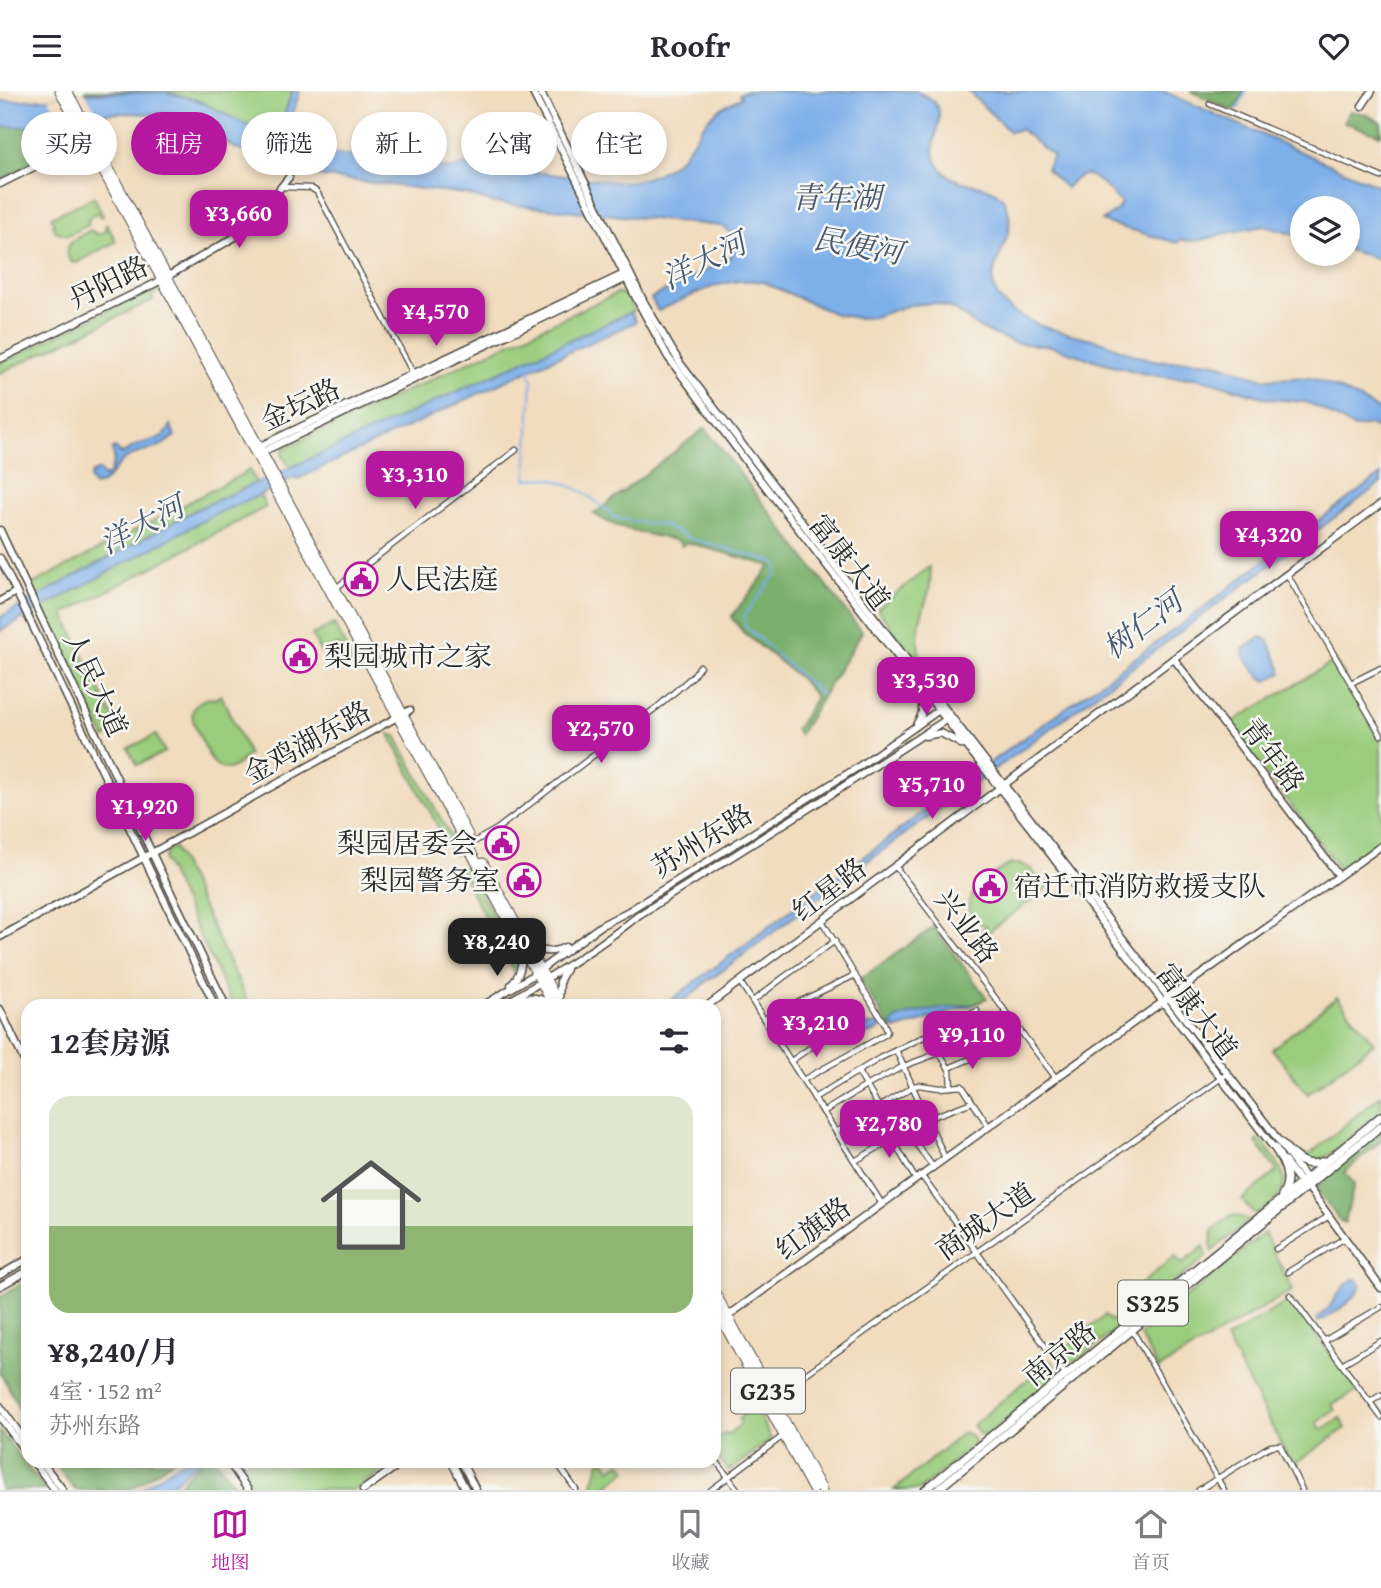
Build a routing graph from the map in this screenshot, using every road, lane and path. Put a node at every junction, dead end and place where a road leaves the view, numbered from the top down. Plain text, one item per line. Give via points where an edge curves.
1 (532, 91) edge
2 (540, 91) edge
3 (1372, 91) edge
4 (65, 93) edge
5 (1210, 104) dead end
6 (1363, 106) dead end
7 (75, 112) edge
8 (21, 173) edge
9 (112, 175) edge
10 (289, 177) dead end
11 (1381, 177) edge
12 (580, 179) junction
13 (0, 184) edge
14 (281, 187) junction
15 (628, 275) junction
16 (164, 279) junction
17 (0, 359) edge
18 (415, 376) junction
19 (516, 450) dead end
20 (258, 451) junction
21 (1381, 504) edge
22 (0, 530) edge
23 (0, 558) edge
24 (1287, 574) junction
25 (333, 590) junction
26 (16, 592) junction
27 (0, 601) edge
28 (1174, 659) junction
29 (701, 666) dead end
30 (1381, 668) edge
31 (917, 680) junction
32 (1351, 683) junction
33 (941, 709) junction
34 (404, 713) junction
35 (948, 718) junction
36 (908, 733) junction
37 (1381, 735) edge
38 (913, 740) junction
39 (969, 750) junction
40 (1001, 786) junction
41 (140, 826) junction
42 (132, 831) junction
43 (472, 843) junction
44 (1381, 846) edge
45 (152, 852) junction
46 (144, 856) junction
47 (895, 866) junction
48 (1339, 876) junction
49 (166, 882) junction
50 (158, 885) junction
51 (627, 912) junction
52 (822, 921) junction
53 (0, 937) edge
54 (835, 941) junction
55 (523, 944) junction
56 (570, 965) junction
57 (538, 971) junction
58 (855, 975) junction
59 (543, 981) junction
60 (740, 982) junction
61 (513, 987) junction
62 (518, 996) junction
63 (212, 999) edge
64 (223, 999) edge
65 (488, 999) edge
66 (493, 999) edge
67 (514, 999) edge
68 (519, 999) edge
69 (539, 999) edge
70 (552, 999) edge
71 (557, 999) edge
72 (717, 999) edge
73 (1166, 1000) junction
74 (753, 1001) junction
75 (0, 1009) edge
76 (977, 1011) dead end
77 (764, 1019) junction
78 (1011, 1019) junction
79 (827, 1035) dead end
80 (896, 1050) junction
81 (940, 1052) junction
82 (986, 1052) dead end
83 (21, 1054) edge
84 (791, 1061) junction
85 (904, 1066) junction
86 (949, 1067) junction
87 (858, 1072) junction
88 (1225, 1076) junction
89 (1056, 1078) junction
90 (803, 1080) junction
91 (866, 1086) junction
92 (914, 1086) junction
93 (951, 1087) junction
94 (814, 1098) junction
95 (973, 1102) junction
96 (879, 1107) junction
97 (823, 1112) junction
98 (1381, 1116) edge
99 (927, 1119) junction
100 (1381, 1126) edge
101 (989, 1127) junction
102 (886, 1128) dead end
103 (909, 1129) junction
104 (836, 1132) junction
105 (891, 1139) junction
106 (1278, 1146) junction
107 (1336, 1153) junction
108 (945, 1158) junction
109 (855, 1161) junction
110 (933, 1167) junction
111 (918, 1177) junction
112 (1305, 1183) junction
113 (882, 1204) junction
114 (1275, 1205) junction
115 (1329, 1216) junction
116 (1345, 1238) junction
117 (1276, 1249) dead end
118 (977, 1252) junction
119 (21, 1262) edge
120 (1288, 1272) dead end
121 (0, 1274) edge
122 (21, 1275) edge
123 (0, 1286) edge
124 (1381, 1288) edge
125 (1290, 1296) dead end
126 (1381, 1307) edge
127 (721, 1321) edge
128 (1132, 1331) junction
129 (1324, 1341) junction
130 (1381, 1341) edge
131 (1342, 1364) junction
132 (1066, 1374) junction
133 (1381, 1395) edge
134 (769, 1400) junction
135 (1370, 1402) junction
136 (0, 1406) edge
137 (0, 1417) edge
138 (1381, 1417) edge
139 (787, 1434) junction
140 (21, 1435) edge
141 (21, 1446) edge
142 (38, 1468) edge
143 (47, 1468) edge
144 (233, 1468) edge
145 (396, 1468) edge
146 (398, 1468) edge
147 (455, 1468) edge
148 (465, 1468) edge
149 (561, 1468) edge
150 (721, 1468) edge
151 (728, 1477) junction
152 (1218, 1479) junction
153 (55, 1490) edge
154 (64, 1490) edge
155 (248, 1490) edge
156 (363, 1490) edge
157 (368, 1490) edge
158 (466, 1490) edge
159 (476, 1490) edge
160 (576, 1490) edge
161 (711, 1490) edge
162 (738, 1490) edge
163 (813, 1490) edge
164 (822, 1490) edge
165 (925, 1490) edge
166 (937, 1490) edge
167 (1199, 1490) edge
168 (1224, 1490) edge
169 (1302, 1490) edge

1 - 12 street
2 - 12 street
3 - 6 street
4 - 7 highway
5 - 11 street
8 - 13 street
9 - 16 highway
10 - 14 street, 丹阳路
12 - 15 street, 富康大道
14 - 16 street, 丹阳路 via 242,233
14 - 18 street via 317,192
15 - 18 street, 金坛路
15 - 31 street, 富康大道 via 680,363
16 - 17 street, 丹阳路
16 - 20 highway
18 - 20 street, 金坛路
19 - 25 street
20 - 25 highway
21 - 24 street, 红星路
22 - 41 street, 人民大道
23 - 26 street, 人民大道
24 - 28 street, 红星路
24 - 32 street
25 - 34 highway
26 - 27 street
26 - 42 street, 人民大道
28 - 40 street, 红星路
28 - 48 street, 青年路
29 - 43 street via 654,709 497,829
30 - 32 street
31 - 33 street, 富康大道
31 - 36 street via 922,711
32 - 37 street
33 - 35 street, 富康大道
33 - 36 street, 苏州东路
34 - 43 highway
34 - 45 street, 金鸡湖东路
34 - 55 highway
35 - 38 street, 苏州东路
35 - 39 street, 富康大道
35 - 40 street, 富康大道
36 - 51 street, 苏州东路
38 - 39 street via 941,733
38 - 56 street, 苏州东路 via 639,915
39 - 40 street, 富康大道
40 - 47 street, 红星路
40 - 73 street, 富康大道
41 - 42 street via 138,832
41 - 45 street, 人民大道
42 - 46 street, 人民大道
43 - 55 highway
44 - 48 street, 红旗路
45 - 46 street, 金鸡湖东路
45 - 49 street, 人民大道
46 - 50 street, 人民大道
46 - 53 street, 金鸡湖东路
47 - 52 street, 红星路
47 - 78 street, 兴业路
48 - 73 street, 红旗路
49 - 50 street
49 - 64 street, 人民大道
50 - 63 street, 人民大道
51 - 55 street via 563,949 538,950
51 - 57 street, 苏州东路
52 - 54 street
52 - 60 street, 红星路
54 - 58 street
54 - 74 street
55 - 57 highway
55 - 65 street via 515,981
56 - 59 street, 苏州东路
56 - 71 street via 560,980
57 - 59 highway
57 - 61 street, 苏州东路
58 - 77 street
58 - 90 street via 886,1034
59 - 62 street, 苏州东路
59 - 70 highway
60 - 72 street, 红星路
60 - 74 street
61 - 62 street
61 - 66 street, 苏州东路
62 - 67 street, 苏州东路
68 - 69 street
73 - 88 street, 富康大道
73 - 89 street, 红旗路
74 - 77 street
75 - 83 street
76 - 80 street
77 - 84 street
78 - 81 street
78 - 89 street, 兴业路
79 - 84 street
80 - 85 street
80 - 87 street
81 - 85 street
81 - 86 street
82 - 86 street
84 - 90 street
85 - 91 street
85 - 92 street
86 - 93 street
87 - 91 street
87 - 94 street
88 - 106 street, 富康大道
88 - 118 street, 商城大道
89 - 101 street, 红旗路
90 - 94 street
91 - 96 street
91 - 97 street
92 - 93 street
92 - 96 street
92 - 99 street
93 - 95 street via 962,1086
94 - 97 street
95 - 99 street
95 - 101 street
96 - 104 street
97 - 104 street
98 - 107 main road, 南京路 / S325
99 - 103 street
99 - 108 street
100 - 112 main road, 南京路 / S325
101 - 108 street, 红旗路
102 - 105 street
103 - 105 street
103 - 110 street
104 - 109 street
105 - 109 street
105 - 111 street
106 - 107 main road via 1308,1164 1321,1163
106 - 112 street, 富康大道
106 - 114 main road via 1287,1178
107 - 112 main road, 南京路 / S325
108 - 110 street, 红旗路
109 - 113 street
110 - 111 street, 红旗路
111 - 113 street, 红旗路
111 - 118 street
112 - 114 main road, 南京路 / S325
112 - 115 street, 富康大道
112 - 128 main road, 南京路 / S325
113 - 127 street, 红旗路
114 - 132 main road, 南京路 / S325
115 - 116 street, 富康大道
115 - 117 street
116 - 120 street
116 - 124 street, 富康大道
118 - 132 street
118 - 134 street, 商城大道
119 - 121 street
122 - 123 street
125 - 129 street
126 - 129 street
127 - 134 highway, G235
128 - 152 street
128 - 166 main road, 南京路 / S325
129 - 131 street
130 - 131 street
131 - 135 street
132 - 165 main road, 南京路 / S325
133 - 135 street
134 - 139 highway, G235
135 - 138 street
136 - 140 street
137 - 141 street
139 - 151 street
139 - 163 highway, G235
139 - 164 highway, G235
142 - 153 street
143 - 154 street
144 - 155 street
145 - 156 street
146 - 157 street
147 - 158 street
148 - 159 street
149 - 160 street
150 - 151 street
151 - 161 street
151 - 162 street
152 - 167 street
152 - 168 street
152 - 169 street via 1265,1449 1280,1445

